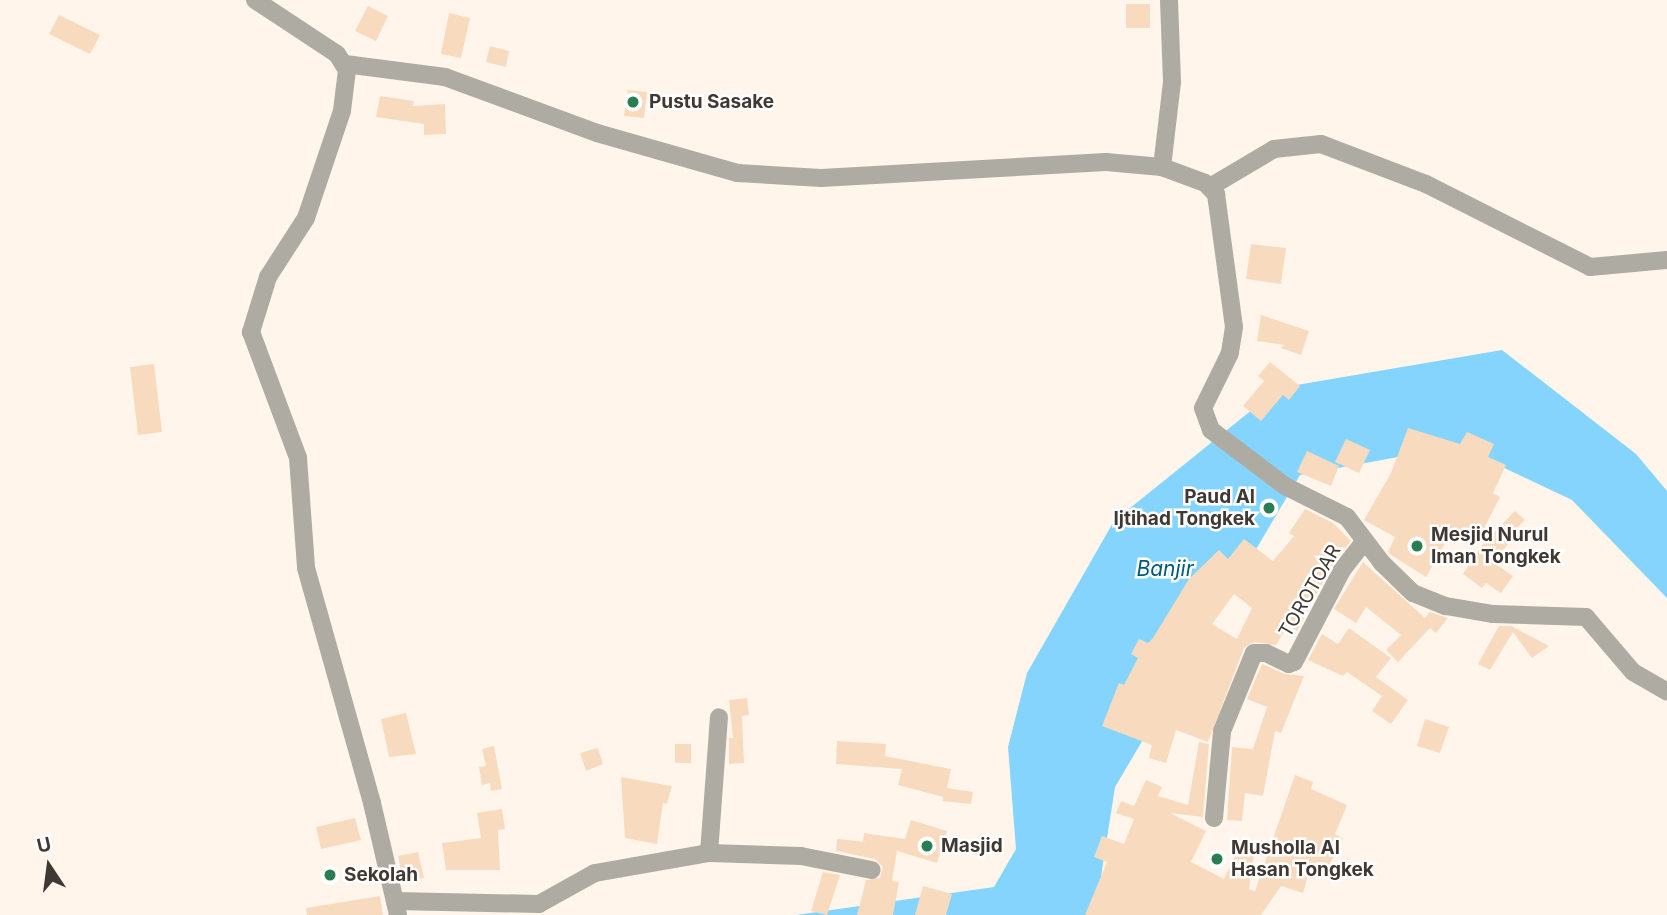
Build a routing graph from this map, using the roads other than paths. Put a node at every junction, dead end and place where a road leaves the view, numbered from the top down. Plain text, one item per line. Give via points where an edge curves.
1 (255, 0) edge
2 (1169, 0) edge
3 (345, 64) junction
4 (1162, 167) junction
5 (1210, 187) junction
6 (1667, 260) edge
7 (1365, 541) junction
8 (1667, 692) edge
9 (719, 717) dead end
10 (1214, 818) dead end
11 (709, 853) junction
12 (872, 870) dead end
13 (396, 908) edge

1 - 3 street
2 - 4 street via 1172,82
3 - 4 street via 445,77 597,133 737,173 821,178 1105,162
3 - 13 street via 342,111 306,218 268,278 251,332 298,458 306,568 372,803
4 - 5 street
5 - 6 street via 1274,149 1321,144 1426,184 1590,267
5 - 7 street via 1217,197 1235,334 1204,416 1211,429 1238,452 1284,486 1333,507
7 - 8 street via 1396,577 1430,601 1493,614 1586,617 1633,672
7 - 10 street, TOROTOAR via 1342,570 1294,662 1254,653 1222,731
9 - 11 street
11 - 12 street via 801,856
11 - 13 street via 595,873 539,904

